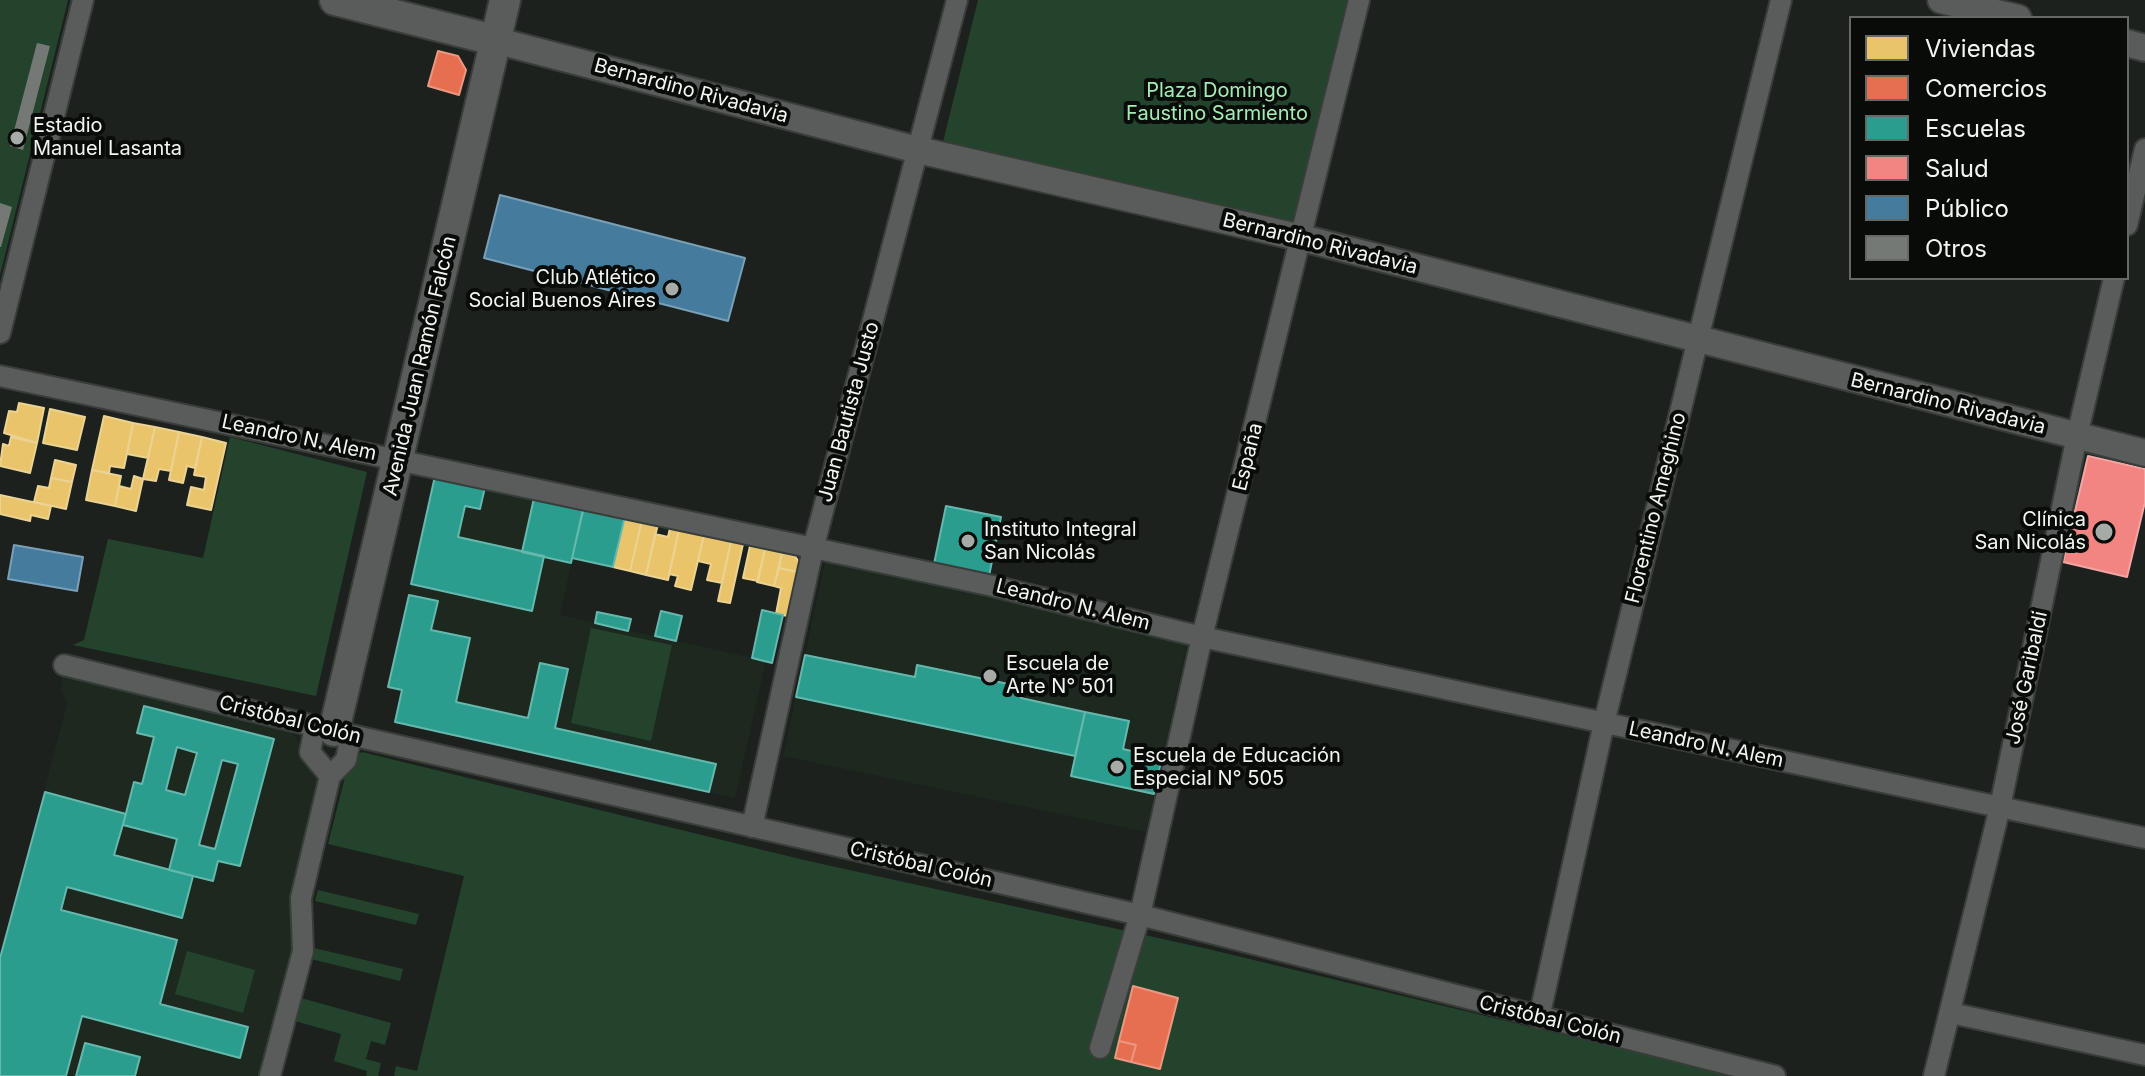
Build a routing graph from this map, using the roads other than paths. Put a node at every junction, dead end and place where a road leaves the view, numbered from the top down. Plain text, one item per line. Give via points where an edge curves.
1 (83, 0) edge
2 (335, 0) edge
3 (505, 0) edge
4 (957, 0) edge
5 (1359, 0) edge
6 (1781, 0) edge
7 (1941, 0) edge
8 (2009, 16) edge
9 (494, 40) junction
10 (2145, 149) edge
11 (918, 150) junction
12 (2129, 217) edge
13 (1302, 238) junction
14 (2114, 280) edge
15 (0, 333) edge
16 (1696, 340) junction
17 (0, 376) edge
18 (2077, 436) junction
19 (2145, 453) edge
20 (399, 460) junction
21 (813, 549) junction
22 (1202, 637) junction
23 (64, 665) dead end
24 (1604, 723) junction
25 (333, 731) junction
26 (330, 776) junction
27 (2000, 807) junction
28 (752, 827) junction
29 (2145, 838) edge
30 (1140, 915) junction
31 (1951, 1013) junction
32 (1539, 1018) junction
33 (1100, 1048) dead end
34 (2145, 1055) edge
35 (270, 1076) edge
36 (1775, 1076) edge
37 (1934, 1076) edge

1 - 15 street
2 - 9 main road
3 - 9 main road, Avenida Juan Ramón Falcón
4 - 11 street, Juan Bautista Justo
5 - 13 street, España
6 - 16 street, Florentino Ameghino
7 - 8 street
9 - 11 street, Bernardino Rivadavia
9 - 20 main road, Avenida Juan Ramón Falcón
10 - 12 street
11 - 13 street, Bernardino Rivadavia
11 - 21 street, Juan Bautista Justo
13 - 16 street, Bernardino Rivadavia
13 - 22 street, España
14 - 18 street, José Garibaldi
16 - 18 street, Bernardino Rivadavia
16 - 24 street, Florentino Ameghino
17 - 20 street, Leandro N. Alem
18 - 19 street, Bernardino Rivadavia
18 - 27 street, José Garibaldi
20 - 21 street, Leandro N. Alem
20 - 25 main road, Avenida Juan Ramón Falcón
21 - 22 street, Leandro N. Alem
21 - 28 street, Juan Bautista Justo
22 - 24 street, Leandro N. Alem
22 - 30 street, España
23 - 25 street, Cristóbal Colón
24 - 27 street, Leandro N. Alem
24 - 32 street, Florentino Ameghino
25 - 26 street via 346,760
25 - 26 street via 310,752
25 - 28 street, Cristóbal Colón
26 - 35 street via 301,898 303,951
27 - 29 street, Leandro N. Alem
27 - 31 street, José Garibaldi
28 - 30 street, Cristóbal Colón
30 - 32 street, Cristóbal Colón
30 - 33 street, España
31 - 34 street
31 - 37 street, José Garibaldi
32 - 36 street, Cristóbal Colón

